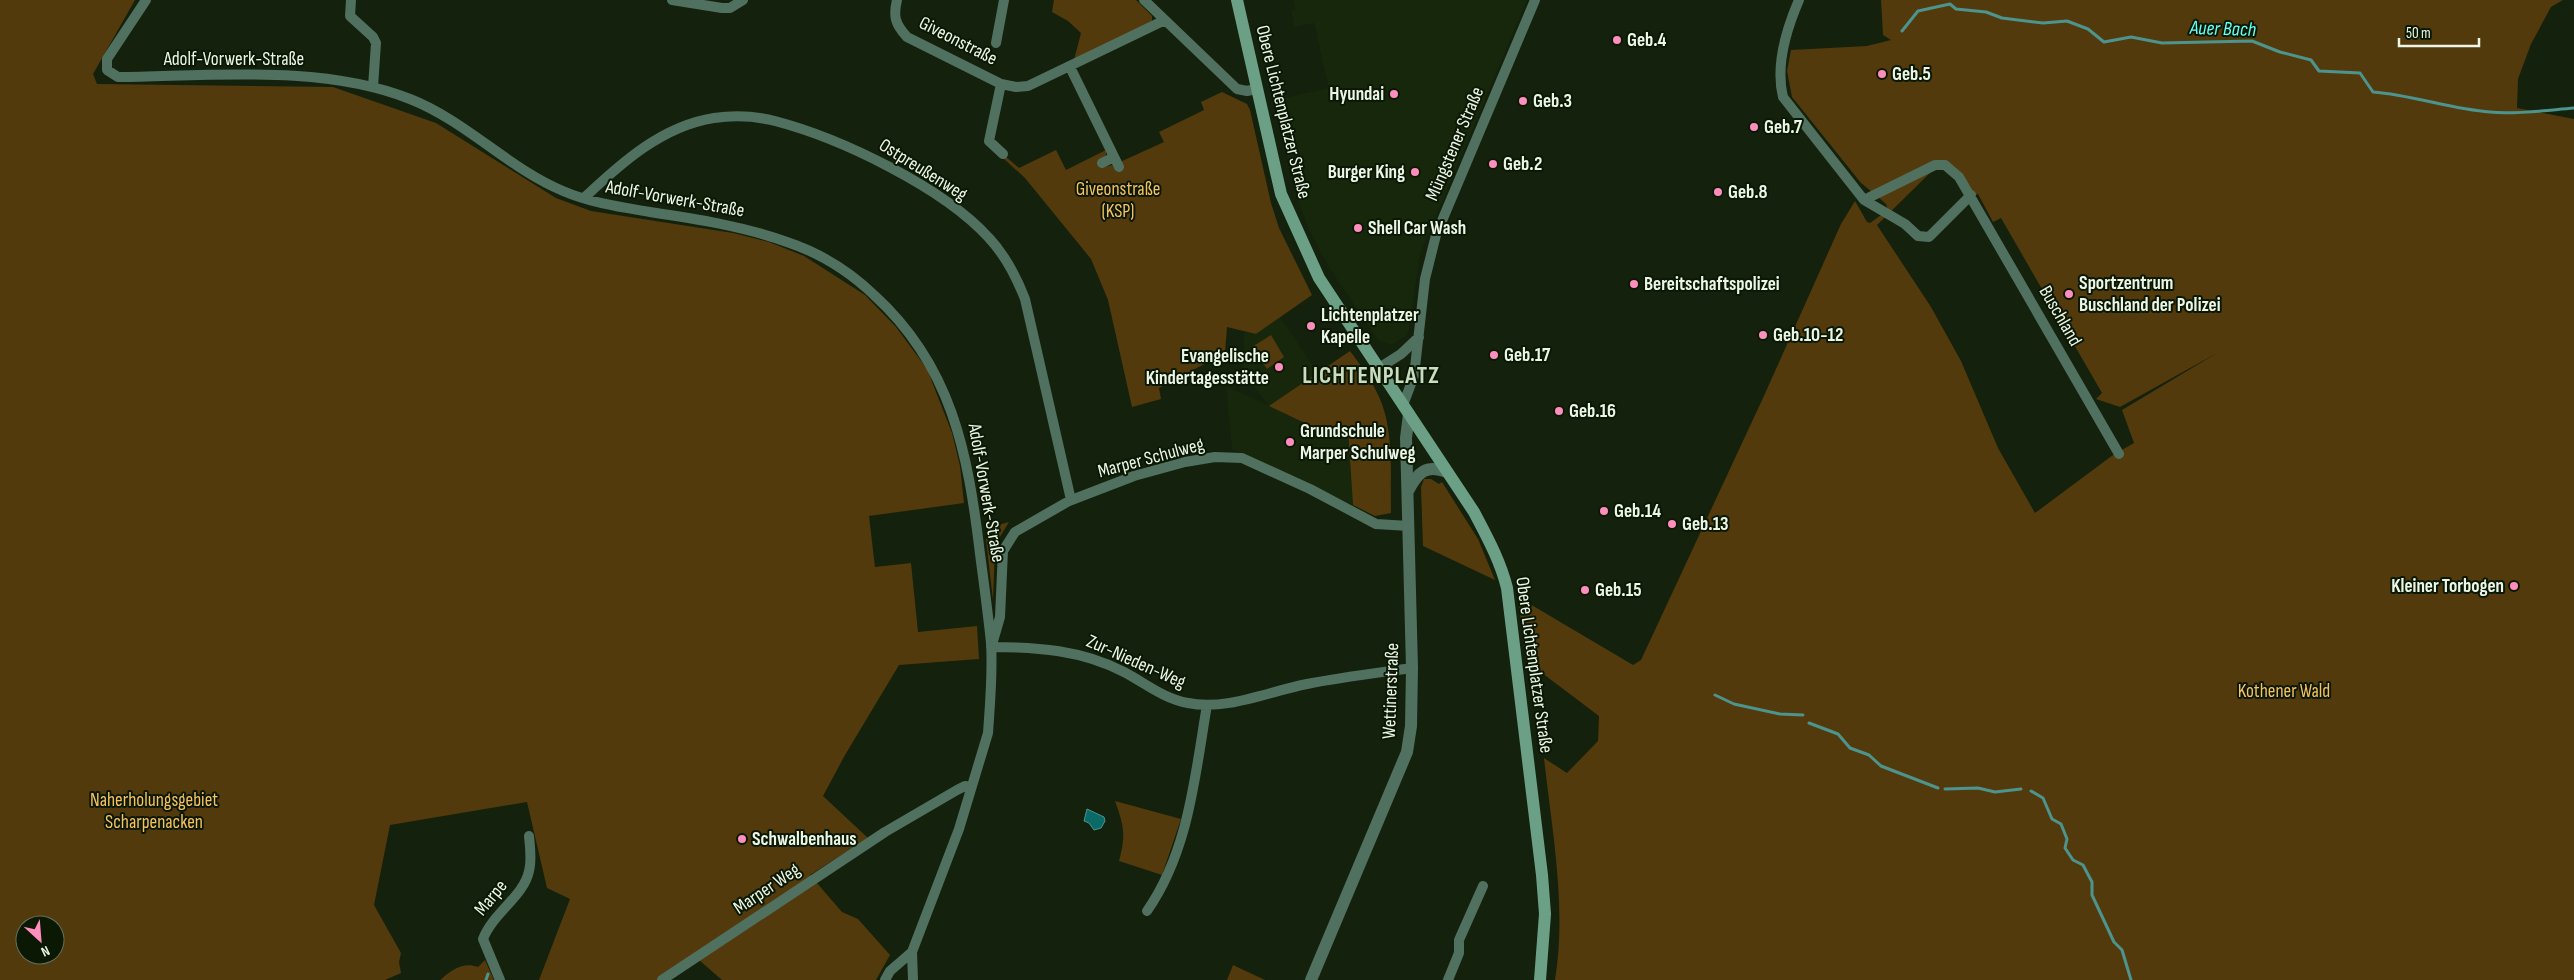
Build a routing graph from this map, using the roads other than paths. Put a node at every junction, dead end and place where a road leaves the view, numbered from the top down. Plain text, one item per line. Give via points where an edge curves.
1 (146, 0) edge
2 (351, 0) edge
3 (672, 0) edge
4 (743, 0) edge
5 (896, 0) edge
6 (1004, 0) edge
7 (1144, 0) edge
8 (1236, 0) edge
9 (1535, 0) edge
10 (1798, 0) edge
11 (1165, 20) junction
12 (996, 43) dead end
13 (1070, 67) junction
14 (1001, 84) junction
15 (373, 86) junction
16 (1256, 89) junction
17 (1003, 154) dead end
18 (1114, 157) junction
19 (1102, 163) dead end
20 (1119, 167) dead end
21 (1971, 195) junction
22 (584, 198) junction
23 (1864, 200) junction
24 (1419, 337) junction
25 (1379, 368) junction
26 (1406, 409) junction
27 (2119, 454) dead end
28 (1447, 472) junction
29 (1408, 491) junction
30 (1071, 500) junction
31 (1409, 526) junction
32 (991, 646) junction
33 (1412, 668) junction
34 (1207, 705) junction
35 (971, 787) junction
36 (529, 836) dead end
37 (1483, 886) dead end
38 (1148, 911) dead end
39 (912, 952) junction
40 (500, 980) edge
41 (662, 980) edge
42 (885, 980) edge
43 (913, 980) edge
44 (1311, 980) edge
45 (1448, 980) edge
46 (1540, 980) edge

1 - 15 street, Adolf-Vorwerk-Straße via 107,58 107,70 118,76 318,77
2 - 15 street via 350,16 373,37 376,44
3 - 4 street via 730,8
5 - 14 street, Giveonstraße via 893,15 907,36
6 - 12 street, Giveonstraße
7 - 11 street
8 - 16 main road, Obere Lichtenplatzer Straße
9 - 24 street, Müngstener Straße via 1436,234 1425,279
10 - 23 street via 1780,67 1783,97
11 - 13 street, Giveonstraße
11 - 16 street via 1237,88
13 - 14 street, Giveonstraße via 1028,86
13 - 18 street
14 - 17 street, Giveonstraße via 989,141
15 - 22 street, Adolf-Vorwerk-Straße via 411,99 442,115 530,174 564,192
16 - 25 main road, Obere Lichtenplatzer Straße via 1281,194 1302,246 1319,278
18 - 19 street
18 - 20 street
21 - 23 street, Buschland via 1944,165 1935,165
21 - 23 street via 1929,237 1918,236 1905,224
21 - 27 street, Buschland
22 - 30 street, Ostpreußenweg via 622,162 669,134 713,118 742,116 773,120 816,134 858,151 911,179 988,236 1017,276
22 - 32 street, Adolf-Vorwerk-Straße via 743,227 791,243 843,270 905,326 943,387 964,451
24 - 25 street
24 - 26 street, Müngstener Straße
25 - 26 main road, Obere Lichtenplatzer Straße
26 - 28 main road, Obere Lichtenplatzer Straße
26 - 29 street, Wettinerstraße
28 - 29 street via 1426,468 1415,477
28 - 46 main road, Obere Lichtenplatzer Straße via 1494,550 1507,588 1542,875 1545,914
29 - 31 street, Wettinerstraße
30 - 31 street, Marper Schulweg via 1134,476 1189,461 1215,457 1242,458 1376,524
30 - 32 street, Marper Schulweg via 1015,532 1008,540 1003,551 1000,618
31 - 33 street, Wettinerstraße
32 - 34 street, Zur-Nieden-Weg via 1038,648 1080,655 1124,672 1169,697
32 - 35 street, Adolf-Vorwerk-Straße via 988,733
33 - 34 street, Zur-Nieden-Weg via 1308,684
33 - 44 street, Wettinerstraße via 1407,752
34 - 38 street via 1182,835 1166,883
35 - 39 street, Adolf-Vorwerk-Straße via 959,829
35 - 41 street, Marper Weg via 957,790 885,832
36 - 40 street, Marpe via 529,873 522,887 494,918 483,939
37 - 45 street via 1459,940 1459,953
39 - 42 street, Adolf-Vorwerk-Straße via 890,971
39 - 43 street

